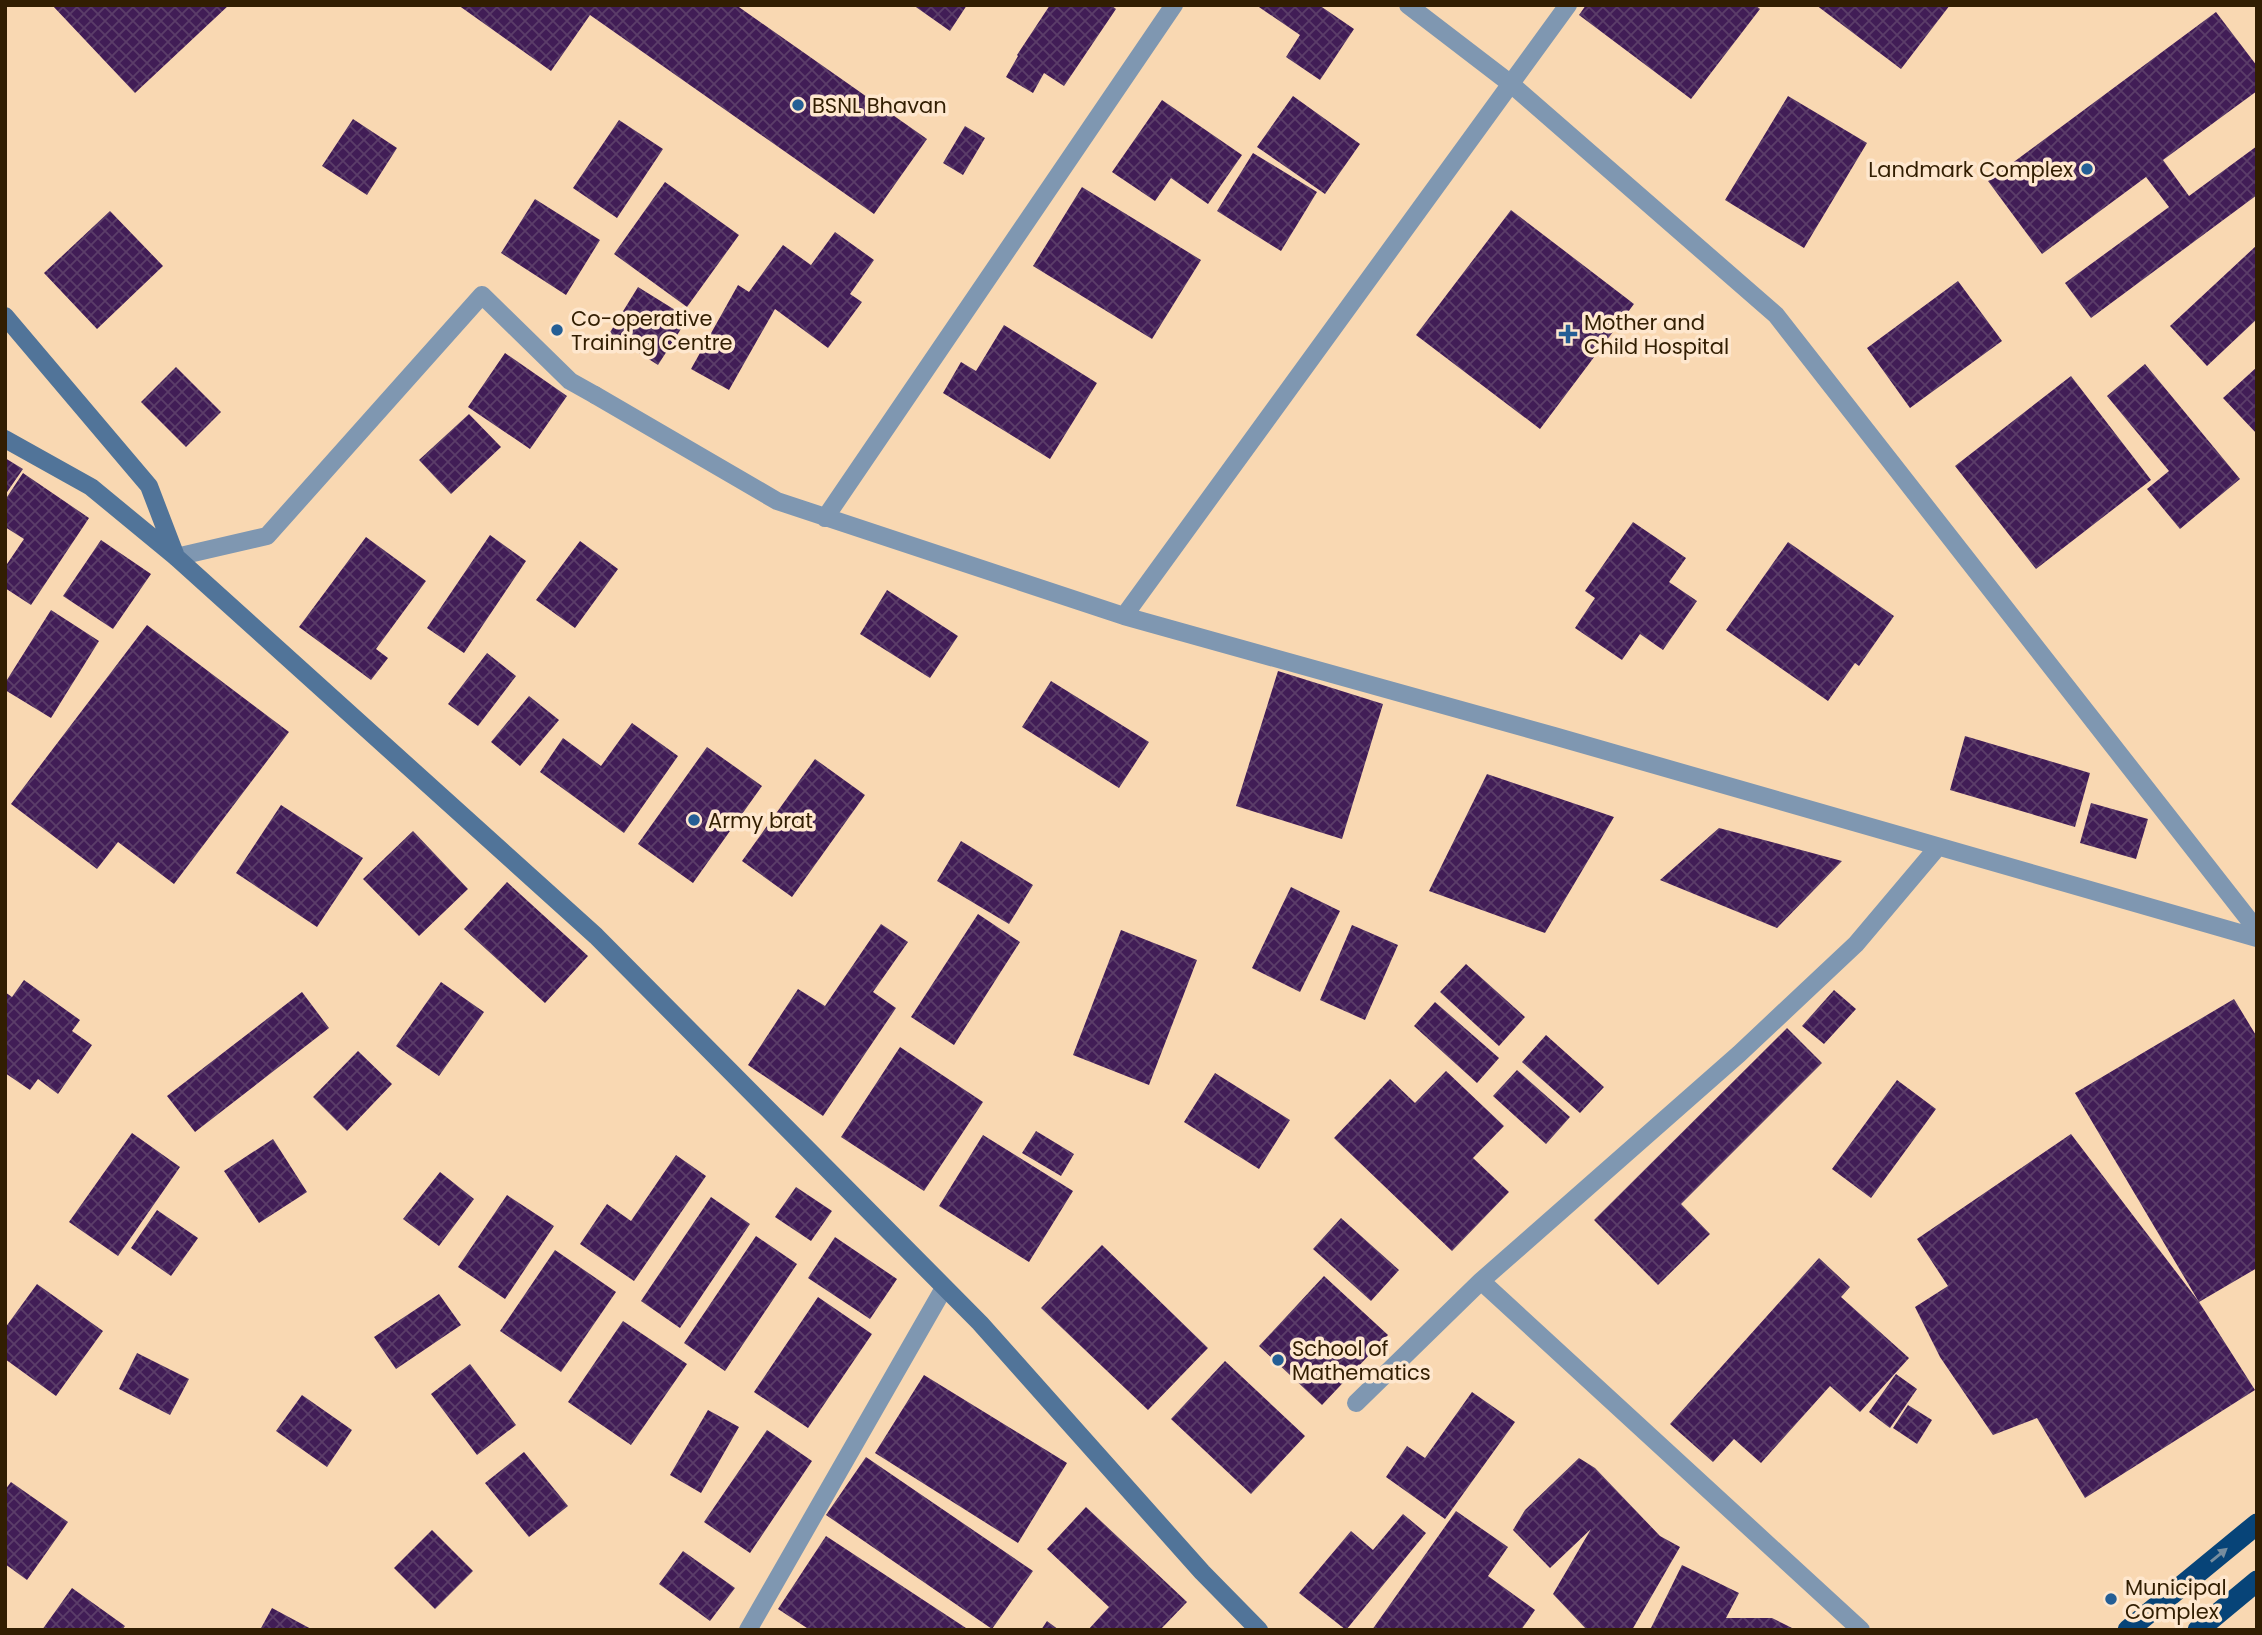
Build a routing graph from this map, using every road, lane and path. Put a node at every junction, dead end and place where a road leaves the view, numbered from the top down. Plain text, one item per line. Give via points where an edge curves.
1 (1174, 5) edge
2 (1408, 5) edge
3 (1568, 5) edge
4 (1511, 84) junction
5 (5, 316) edge
6 (5, 439) edge
7 (825, 518) junction
8 (176, 557) junction
9 (1124, 616) junction
10 (1937, 848) junction
11 (2257, 930) edge
12 (2257, 938) edge
13 (1481, 1281) junction
14 (944, 1288) junction
15 (1356, 1403) dead end
16 (2257, 1524) edge
17 (2257, 1581) edge
18 (748, 1630) edge
19 (1259, 1630) edge
20 (1861, 1630) edge
21 (2128, 1630) edge
22 (2198, 1630) edge

1 - 7 street
2 - 4 street
3 - 4 street
4 - 9 street
4 - 11 street via 1776,316
5 - 8 main road via 149,486
6 - 8 main road via 91,487
7 - 8 street via 777,501 570,381 482,295 267,536
7 - 9 street
8 - 14 main road via 596,936
9 - 10 street
10 - 12 street
10 - 13 street via 1856,944 1739,1054
13 - 15 street
13 - 20 street
14 - 18 street
14 - 19 main road
21 -> 16 highway
17 - 22 highway

